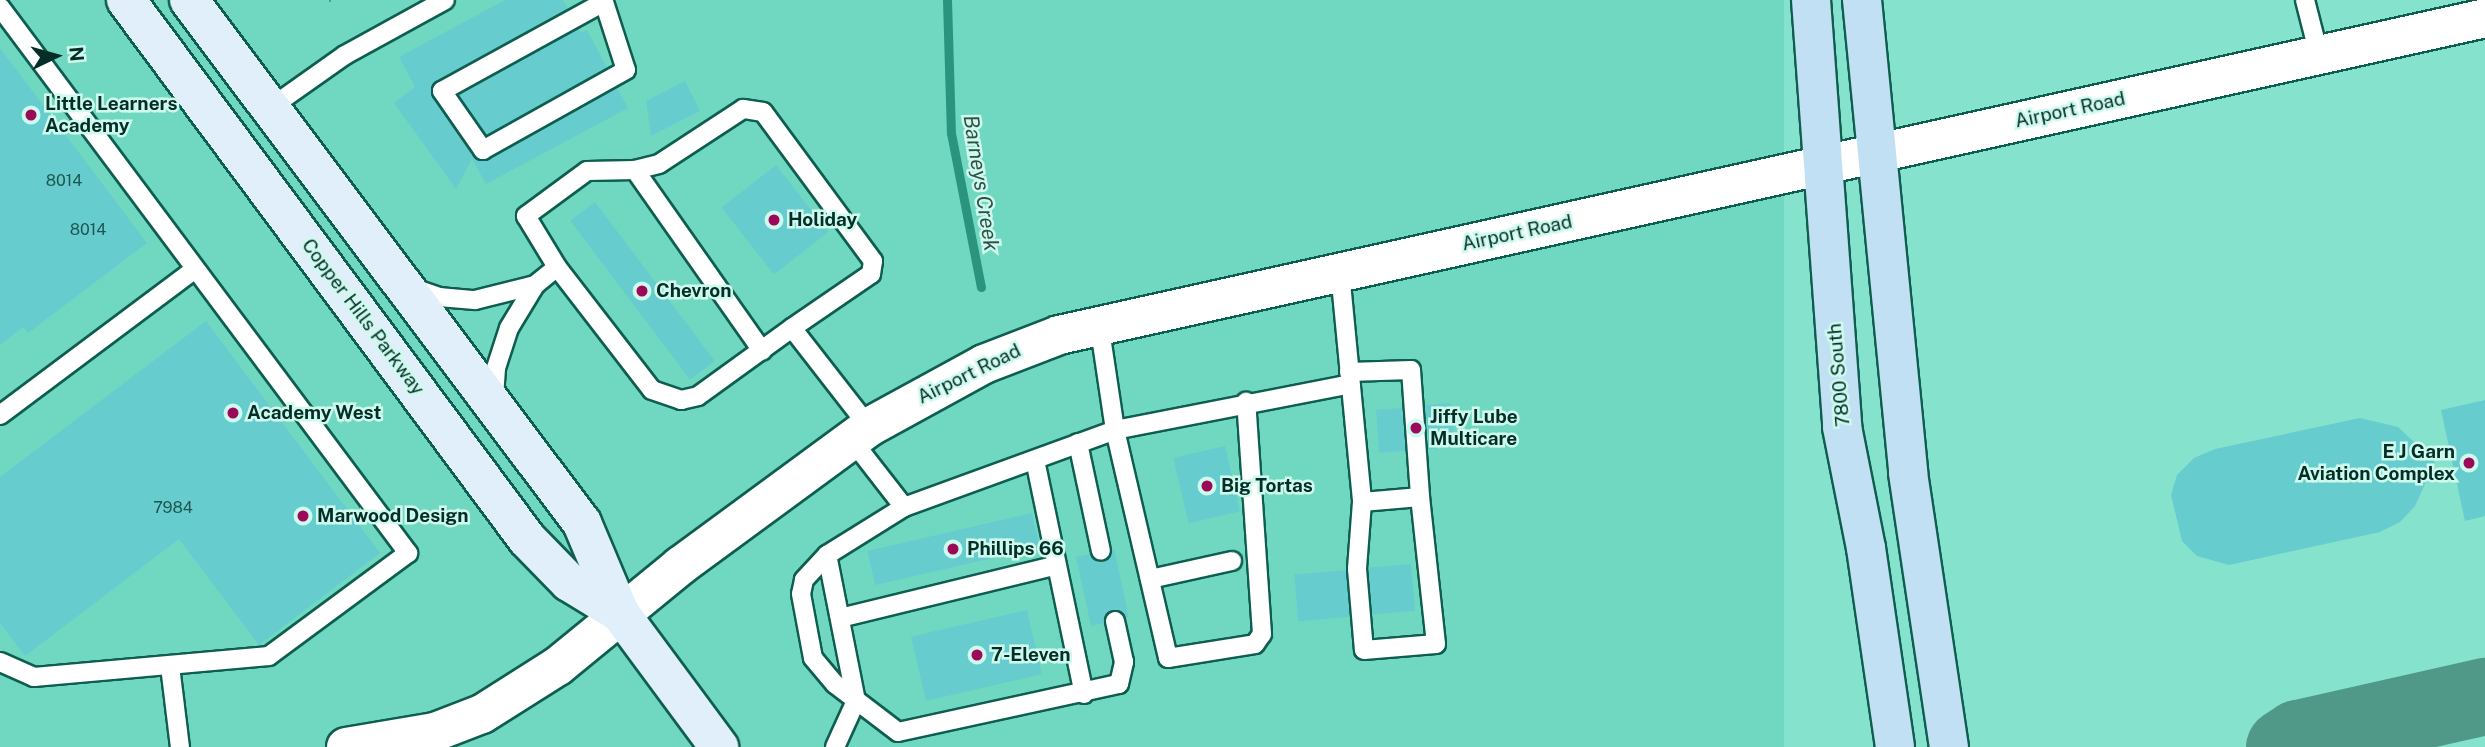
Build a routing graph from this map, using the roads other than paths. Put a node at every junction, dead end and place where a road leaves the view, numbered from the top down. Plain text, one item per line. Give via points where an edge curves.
1 (126, 0) edge
2 (189, 0) edge
3 (445, 0) edge
4 (1811, 0) edge
5 (1863, 0) edge
6 (2305, 0) edge
7 (603, 1) edge
8 (0, 7) edge
9 (2485, 18) edge
10 (2319, 55) junction
11 (270, 108) junction
12 (1879, 152) junction
13 (1824, 164) junction
14 (635, 170) junction
15 (557, 267) junction
16 (194, 270) junction
17 (1340, 272) junction
18 (535, 285) junction
19 (407, 286) junction
20 (1099, 323) junction
21 (792, 328) junction
22 (762, 351) junction
23 (1350, 378) junction
24 (1246, 402) junction
25 (494, 403) junction
26 (0, 415) edge
27 (1115, 430) junction
28 (860, 433) junction
29 (1078, 443) junction
30 (1035, 460) junction
31 (1420, 497) junction
32 (1362, 502) junction
33 (904, 507) junction
34 (1101, 551) dead end
35 (827, 555) junction
36 (1232, 561) dead end
37 (1057, 565) junction
38 (1150, 579) junction
39 (620, 613) junction
40 (840, 618) junction
41 (1115, 621) dead end
42 (0, 662) edge
43 (170, 666) junction
44 (1084, 694) junction
45 (856, 701) junction
46 (180, 747) edge
47 (346, 747) edge
48 (719, 747) edge
49 (835, 747) edge
50 (1895, 747) edge
51 (1948, 747) edge

1 - 39 main road, Copper Hills Parkway via 527,539 569,582
2 - 11 main road, Copper Hills Parkway
3 - 11 lane via 345,55
4 - 13 main road, 7800 South
5 - 12 main road
6 - 10 lane
7 - 7 lane via 626,70 483,150 442,91
8 - 16 lane
9 - 10 street, Airport Road
10 - 12 street, Airport Road
11 - 19 main road, Copper Hills Parkway
12 - 13 street, Airport Road
12 - 51 main road via 1908,473
13 - 17 street, Airport Road
13 - 50 main road, 7800 South via 1842,427 1866,548
14 - 15 lane via 587,171 529,211 528,225
14 - 21 lane via 659,164 743,109 763,111 873,261 871,274
14 - 22 lane
15 - 18 lane
15 - 22 lane via 635,372 666,398 698,396
16 - 26 lane
16 - 43 lane via 408,553 269,656
17 - 20 street, Airport Road
17 - 23 lane
18 - 19 lane via 475,299 439,297
18 - 25 lane via 500,351
19 - 25 main road, Copper Hills Parkway
20 - 27 lane
20 - 28 street, Airport Road via 984,364
21 - 22 lane
21 - 28 lane
23 - 24 lane
23 - 31 lane via 1411,370
23 - 32 lane
24 - 27 lane
24 - 38 lane via 1262,634 1255,644 1168,658
25 - 39 main road, Copper Hills Parkway via 582,523
27 - 29 lane
27 - 38 lane
28 - 33 lane
28 - 39 street, Airport Road
29 - 30 lane
29 - 34 lane
30 - 33 lane
30 - 37 lane
31 - 32 lane
31 - 32 lane via 1436,644 1364,650 1357,569
33 - 35 lane
35 - 40 lane
35 - 45 lane via 804,580 803,610 820,670
36 - 38 lane
37 - 40 lane
37 - 44 lane
39 - 47 street, Airport Road via 558,666 482,714 435,732
39 - 48 main road, Copper Hills Parkway
40 - 45 lane
41 - 44 lane via 1123,679 1110,688
42 - 43 lane via 34,677
43 - 46 lane
44 - 45 lane via 898,732
45 - 49 lane

